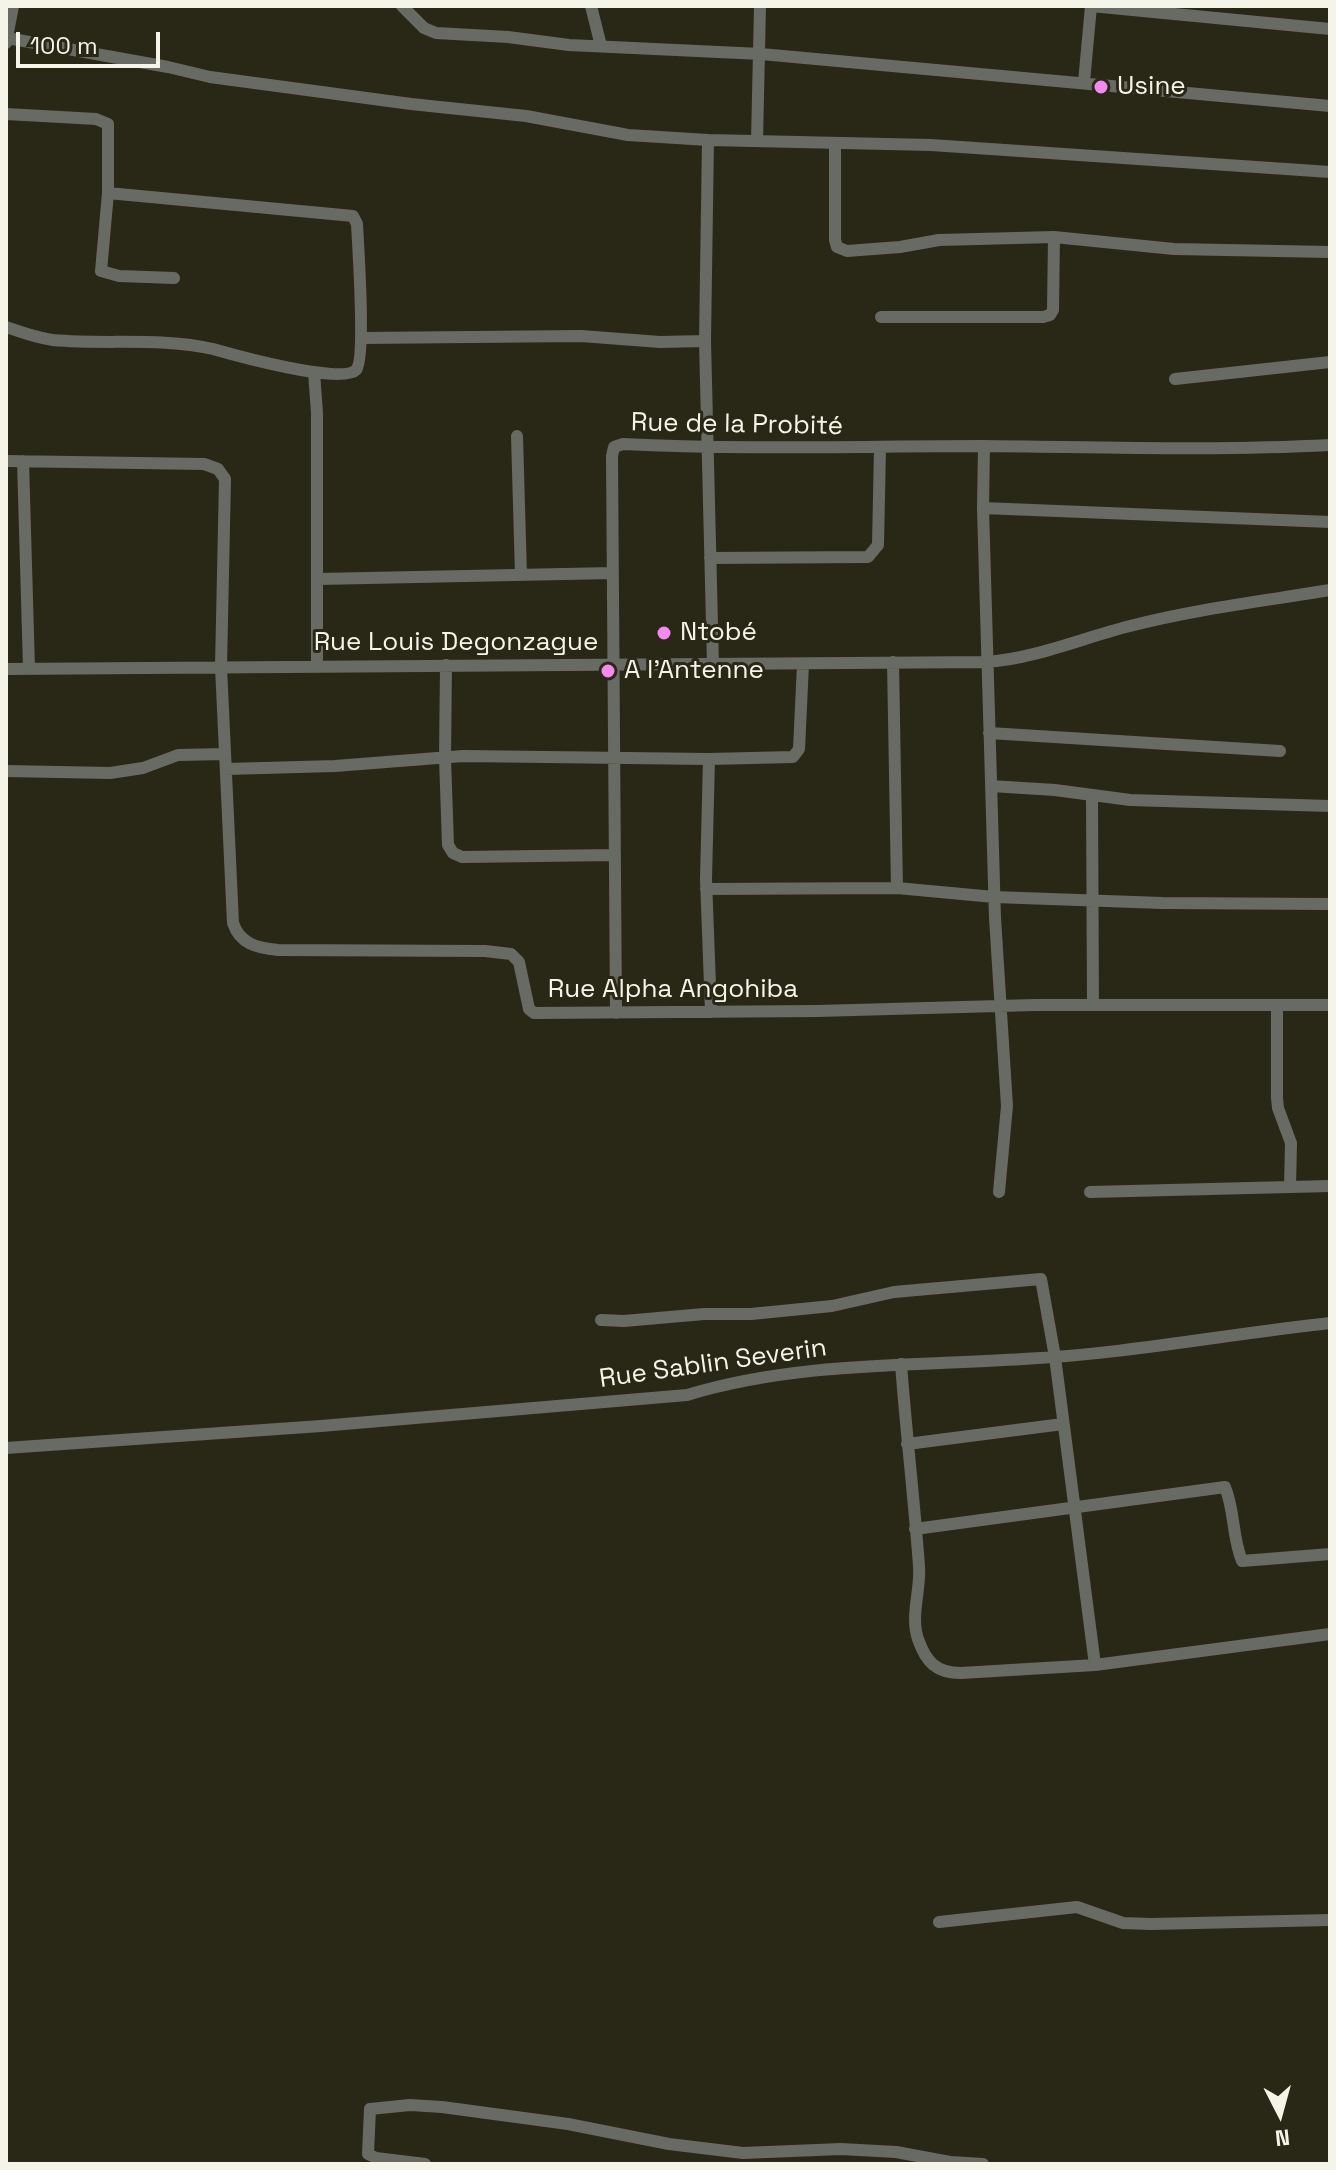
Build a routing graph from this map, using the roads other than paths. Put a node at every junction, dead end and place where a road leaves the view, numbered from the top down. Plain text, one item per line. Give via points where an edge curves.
1 (402, 6) edge
2 (591, 6) edge
3 (760, 6) edge
4 (1091, 6) edge
5 (10, 8) edge
6 (1330, 29) edge
7 (7, 41) edge
8 (601, 46) junction
9 (761, 54) junction
10 (1084, 82) junction
11 (1330, 106) edge
12 (6, 114) edge
13 (708, 140) junction
14 (757, 141) junction
15 (835, 143) junction
16 (1330, 172) edge
17 (108, 193) junction
18 (1054, 237) junction
19 (1330, 252) edge
20 (174, 278) dead end
21 (881, 317) dead end
22 (6, 327) edge
23 (361, 338) junction
24 (705, 341) junction
25 (1330, 362) edge
26 (314, 372) junction
27 (1175, 379) dead end
28 (517, 436) dead end
29 (1330, 445) edge
30 (984, 446) junction
31 (707, 448) junction
32 (880, 448) junction
33 (6, 461) edge
34 (23, 461) junction
35 (983, 508) junction
36 (1330, 522) edge
37 (710, 558) junction
38 (613, 573) junction
39 (521, 575) junction
40 (318, 579) junction
41 (1330, 590) edge
42 (893, 662) junction
43 (987, 662) junction
44 (615, 664) junction
45 (803, 664) junction
46 (446, 665) junction
47 (713, 665) junction
48 (317, 666) junction
49 (221, 667) junction
50 (29, 668) junction
51 (6, 669) edge
52 (989, 733) junction
53 (1280, 751) dead end
54 (225, 754) junction
55 (445, 758) junction
56 (615, 758) junction
57 (709, 759) junction
58 (226, 769) junction
59 (6, 771) edge
60 (991, 786) junction
61 (1092, 795) junction
62 (1330, 806) edge
63 (615, 855) junction
64 (897, 888) junction
65 (706, 889) junction
66 (994, 897) junction
67 (1094, 900) junction
68 (1330, 904) edge
69 (1093, 1005) junction
70 (1277, 1005) junction
71 (1330, 1005) edge
72 (999, 1006) junction
73 (711, 1012) junction
74 (616, 1013) junction
75 (1330, 1186) edge
76 (1290, 1187) junction
77 (999, 1192) dead end
78 (1090, 1192) dead end
79 (601, 1320) dead end
80 (1330, 1323) edge
81 (1055, 1357) junction
82 (901, 1364) junction
83 (1063, 1424) junction
84 (907, 1444) junction
85 (6, 1448) edge
86 (1074, 1509) junction
87 (915, 1529) junction
88 (1330, 1554) edge
89 (1330, 1634) edge
90 (1095, 1665) junction
91 (1330, 1920) edge
92 (939, 1922) dead end
93 (425, 2164) edge
94 (983, 2164) edge

1 - 8 street via 436,33
2 - 8 street
3 - 9 street
4 - 6 street
4 - 10 street
5 - 7 street
7 - 13 street via 210,77 526,116 628,135
8 - 9 street
9 - 10 street
9 - 14 street
10 - 11 street
12 - 17 street via 105,121
13 - 14 street
13 - 24 street
14 - 15 street
15 - 16 street
15 - 18 street via 837,247 847,251 939,240
17 - 20 street via 101,271
17 - 23 street via 353,216
18 - 19 street via 1174,249
18 - 21 street via 1050,315
22 - 26 street via 52,340 200,346
23 - 24 street
23 - 26 street via 356,371
24 - 31 street
25 - 27 street
26 - 40 street
28 - 39 street
29 - 30 street, Rue de la Probité via 1202,450
30 - 32 street, Rue de la Probité
30 - 35 street
31 - 32 street, Rue de la Probité
31 - 37 street
31 - 38 street, Rue de la Probité via 614,447
32 - 37 street via 878,545 868,557
33 - 34 street
34 - 49 street, Rue Alpha Angohiba via 204,464 218,469 225,479
34 - 50 street
35 - 36 street
35 - 43 street
37 - 47 street
38 - 39 street
38 - 44 street, Rue de la Probité
39 - 40 street
40 - 48 street
41 - 43 street, Rue Louis Degonzague via 1151,621 1030,656
42 - 43 street, Rue Louis Degonzague
42 - 45 street, Rue Louis Degonzague
42 - 64 street
43 - 52 street
44 - 46 street, Rue Louis Degonzague
44 - 47 street, Rue Louis Degonzague
44 - 56 street, Rue de la Probité
45 - 47 street, Rue Louis Degonzague
45 - 57 street via 799,749 793,757
46 - 48 street, Rue Louis Degonzague
46 - 55 street
48 - 49 street, Rue Louis Degonzague
49 - 50 street, Rue Louis Degonzague
49 - 54 street, Rue Alpha Angohiba
50 - 51 street, Rue Louis Degonzague
52 - 53 street
52 - 60 street
54 - 58 street, Rue Alpha Angohiba
54 - 59 street via 178,755 110,773
55 - 56 street
55 - 58 street
55 - 63 street via 448,845 453,853
56 - 57 street
56 - 63 street, Rue de la Probité
57 - 65 street
58 - 74 street, Rue Alpha Angohiba via 233,923 249,944 278,950 511,954 519,962 534,1013
60 - 61 street
60 - 66 street
61 - 62 street
61 - 67 street
63 - 74 street, Rue de la Probité
64 - 65 street
64 - 66 street
65 - 73 street
66 - 67 street
66 - 72 street
67 - 68 street
67 - 69 street
69 - 70 street, Rue Alpha Angohiba
69 - 72 street, Rue Alpha Angohiba
70 - 71 street, Rue Alpha Angohiba
70 - 76 street via 1277,1098 1291,1143
72 - 73 street, Rue Alpha Angohiba
72 - 77 street via 1007,1106
73 - 74 street, Rue Alpha Angohiba
75 - 76 street
76 - 78 street
79 - 81 street via 751,1314 1036,1278 1044,1282
80 - 81 street, Rue Sablin Severin
81 - 82 street, Rue Sablin Severin
81 - 83 street
82 - 84 street
82 - 85 street, Rue Sablin Severin via 735,1382 687,1395
83 - 84 street
83 - 86 street
84 - 87 street
86 - 87 street
86 - 88 street via 1225,1487 1242,1561
86 - 90 street
87 - 90 street via 917,1637 933,1668 961,1673
89 - 90 street
91 - 92 street via 1123,1923 1077,1907
93 - 94 street via 368,2154 370,2109 442,2107 751,2154 841,2149

